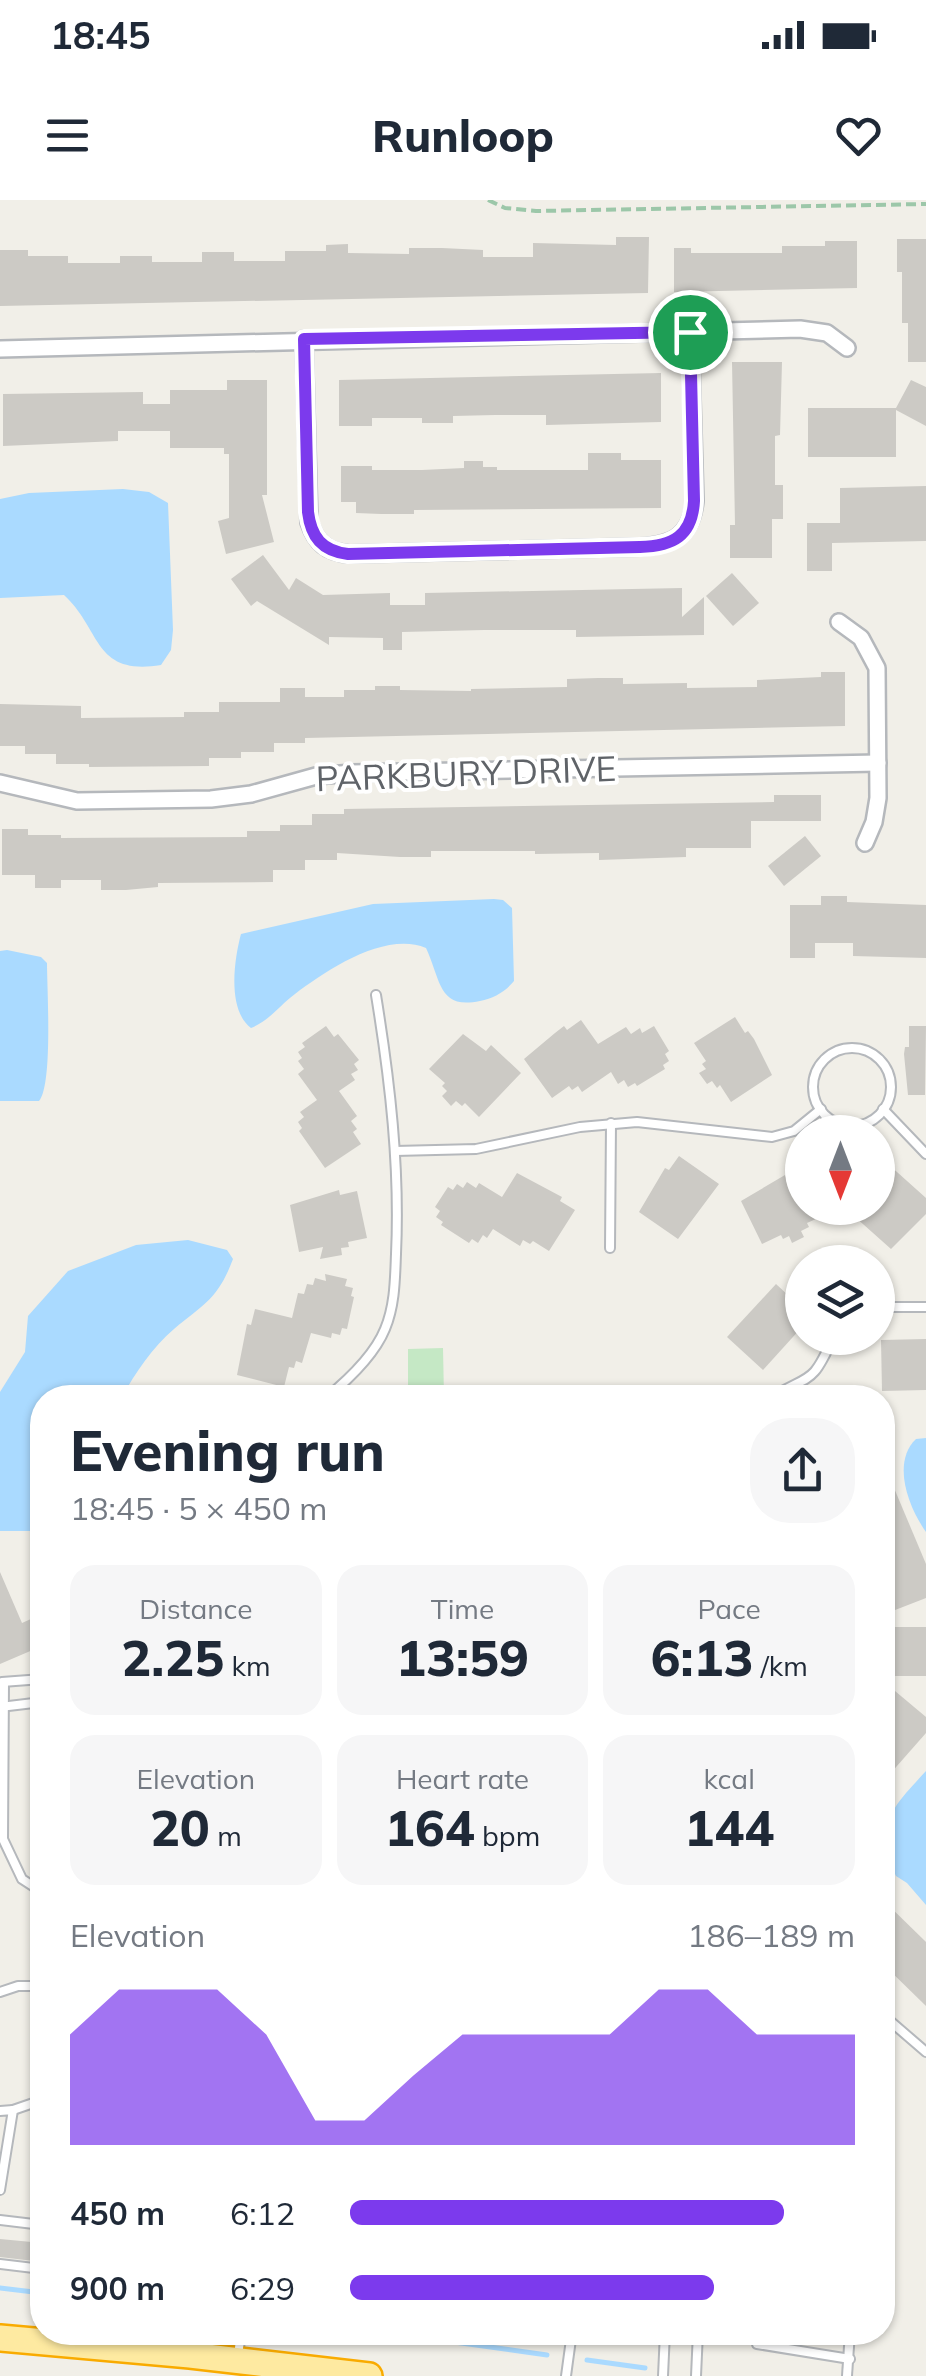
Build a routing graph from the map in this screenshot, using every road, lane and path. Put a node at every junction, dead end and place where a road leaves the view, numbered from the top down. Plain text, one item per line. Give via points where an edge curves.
1 (488, 200) edge
2 (926, 204) edge
3 (690, 332) junction
4 (304, 339) junction
5 (847, 348) dead end
6 (0, 349) edge
7 (839, 622) dead end
8 (878, 763) junction
9 (0, 782) edge
10 (865, 843) dead end
11 (376, 995) dead end
12 (821, 1109) junction
13 (884, 1109) junction
14 (611, 1123) junction
15 (395, 1150) junction
16 (926, 1154) edge
17 (610, 1248) dead end
18 (895, 1307) edge
19 (926, 1307) edge
20 (825, 1355) edge
21 (343, 1385) edge
22 (799, 1385) edge
23 (30, 1680) edge
24 (2, 1682) edge
25 (30, 1704) edge
26 (2, 1707) edge
27 (30, 1884) edge
28 (30, 1986) edge
29 (0, 1992) edge
30 (895, 2025) edge
31 (926, 2052) edge
32 (926, 2067) edge
33 (30, 2104) edge
34 (13, 2110) junction
35 (0, 2111) edge
36 (0, 2190) edge
37 (0, 2220) edge
38 (30, 2224) edge
39 (0, 2264) edge
40 (30, 2268) edge
41 (0, 2338) edge
42 (30, 2341) edge
43 (75, 2345) edge
44 (239, 2345) edge
45 (570, 2345) edge
46 (665, 2345) edge
47 (697, 2345) edge
48 (763, 2345) edge
49 (850, 2345) edge
50 (850, 2359) junction
51 (237, 2360) junction
52 (370, 2376) edge
53 (566, 2376) edge
54 (662, 2376) edge
55 (696, 2376) edge
56 (847, 2376) edge

1 - 2 path via 536,212
3 - 4 street
3 - 4 street via 694,501 690,524 676,540 640,547 348,554 323,546 309,522
3 - 5 street via 814,330
4 - 6 street
7 - 8 street via 874,658
8 - 9 street, PARKBURY DRIVE via 352,772 230,798 133,801 57,798
8 - 10 street via 877,810
11 - 15 lane
12 - 13 lane via 849,1125
12 - 13 lane via 816,1072 831,1054 852,1048 870,1052 886,1068 891,1089
12 - 14 lane via 794,1131 772,1136
13 - 16 lane
14 - 15 lane via 498,1146
14 - 17 lane
15 - 21 lane via 398,1225 388,1322
18 - 19 lane
20 - 22 lane
23 - 24 lane
24 - 26 lane
25 - 26 lane
26 - 27 lane via 2,1839
28 - 29 lane
30 - 31 lane
31 - 32 lane
33 - 34 lane
34 - 35 lane
34 - 36 lane
37 - 38 lane
39 - 40 lane
41 - 42 highway
43 - 51 highway
44 - 51 lane
45 - 53 lane
46 - 54 lane
47 - 55 lane
48 - 50 lane
49 - 50 lane
50 - 56 lane
51 - 52 highway

